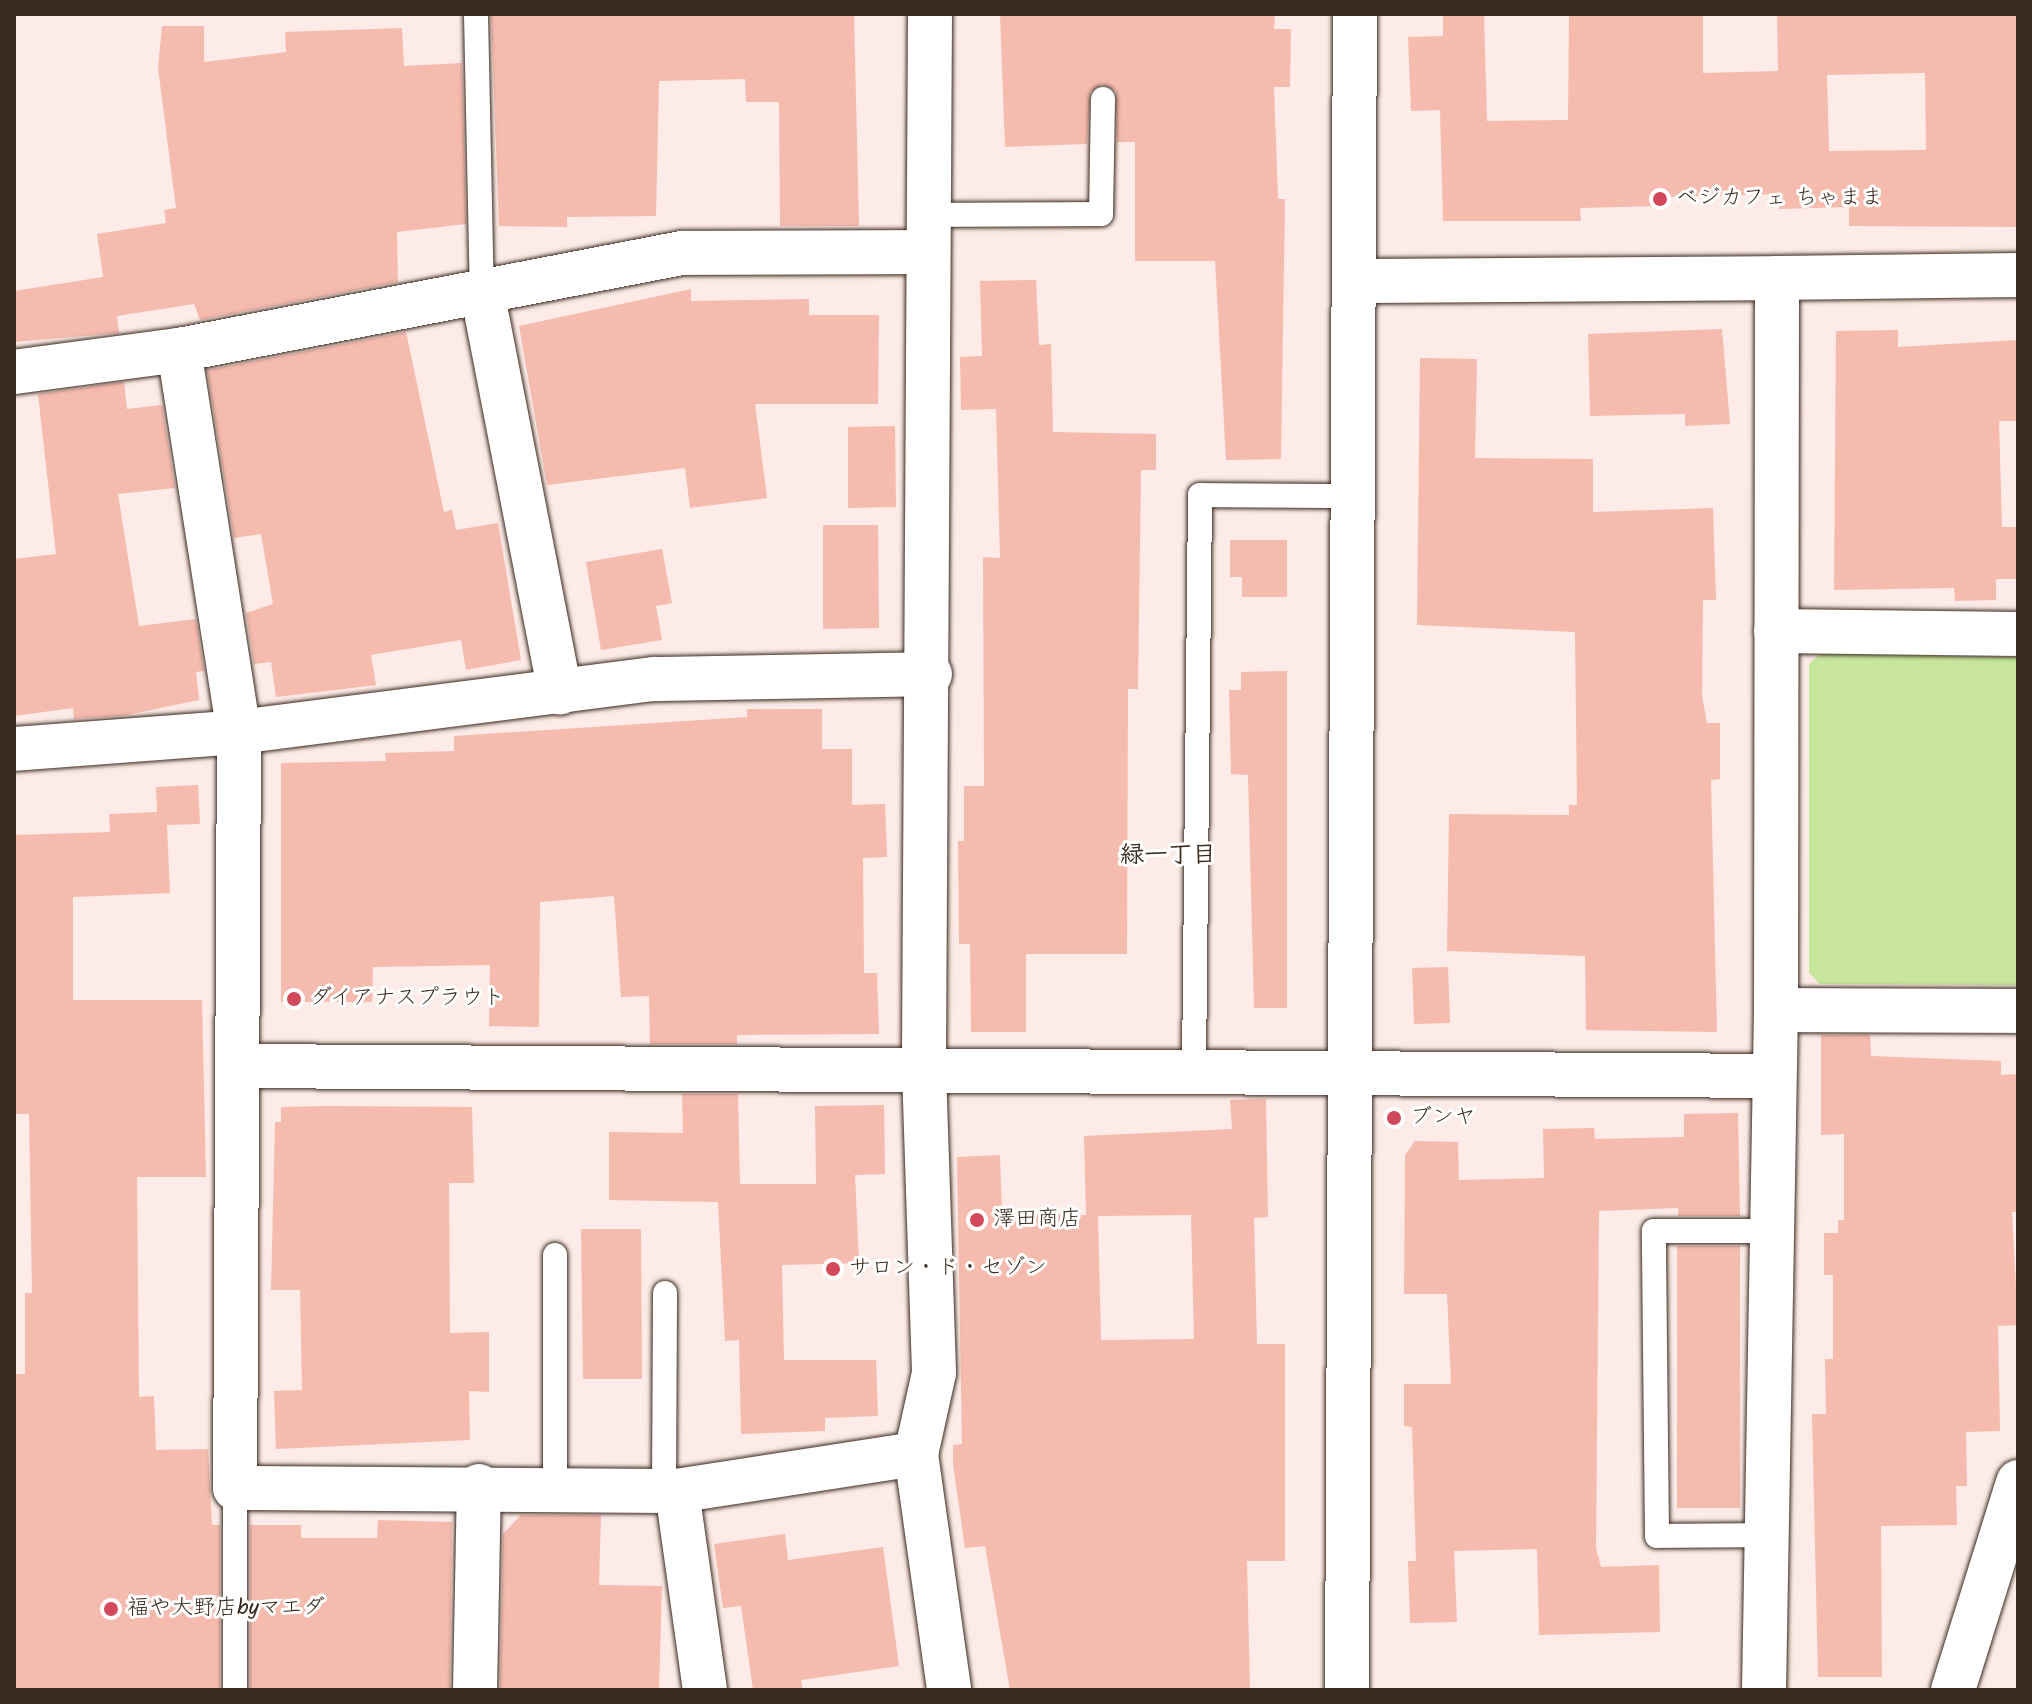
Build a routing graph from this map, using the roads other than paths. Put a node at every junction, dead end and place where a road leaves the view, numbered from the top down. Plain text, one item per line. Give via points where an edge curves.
1 (476, 14) edge
2 (930, 14) edge
3 (1355, 14) edge
4 (1103, 99) dead end
5 (925, 234) junction
6 (2018, 275) edge
7 (1777, 278) junction
8 (1355, 281) junction
9 (482, 291) junction
10 (179, 350) junction
11 (14, 372) edge
12 (1352, 496) junction
13 (1776, 631) junction
14 (2018, 634) edge
15 (930, 674) junction
16 (560, 693) junction
17 (239, 732) junction
18 (14, 749) edge
19 (1776, 1010) junction
20 (2018, 1011) edge
21 (237, 1066) junction
22 (1194, 1069) junction
23 (1345, 1069) junction
24 (924, 1070) junction
25 (1774, 1076) junction
26 (1772, 1231) junction
27 (555, 1255) dead end
28 (665, 1293) dead end
29 (916, 1454) junction
30 (2018, 1482) edge
31 (479, 1486) junction
32 (235, 1488) junction
33 (555, 1488) junction
34 (670, 1491) junction
35 (1767, 1535) junction
36 (235, 1690) edge
37 (475, 1690) edge
38 (705, 1690) edge
39 (949, 1690) edge
40 (1347, 1690) edge
41 (1764, 1690) edge
42 (1953, 1690) edge

1 - 9 lane
2 - 5 street
3 - 8 street
4 - 5 lane via 1101,214
5 - 9 street via 682,253
5 - 15 street
6 - 7 street
7 - 8 street
7 - 13 street
8 - 12 street
9 - 10 street
9 - 16 street
10 - 11 street
10 - 17 street
12 - 22 lane via 1200,495
12 - 23 street
13 - 14 street
13 - 19 street
15 - 16 street via 655,679
15 - 24 street
16 - 17 street
17 - 18 street
17 - 21 street
19 - 20 street
19 - 25 street
21 - 24 street
21 - 32 street
22 - 23 street
22 - 24 street
23 - 25 street
23 - 40 street
24 - 29 street via 934,1373
25 - 26 street
26 - 35 street
26 - 35 lane via 1654,1231 1657,1536
27 - 33 lane
28 - 34 lane
29 - 34 street
29 - 39 street
30 - 42 street
31 - 32 street
31 - 33 street
31 - 37 street
32 - 36 lane
33 - 34 street
34 - 38 street
35 - 41 street

